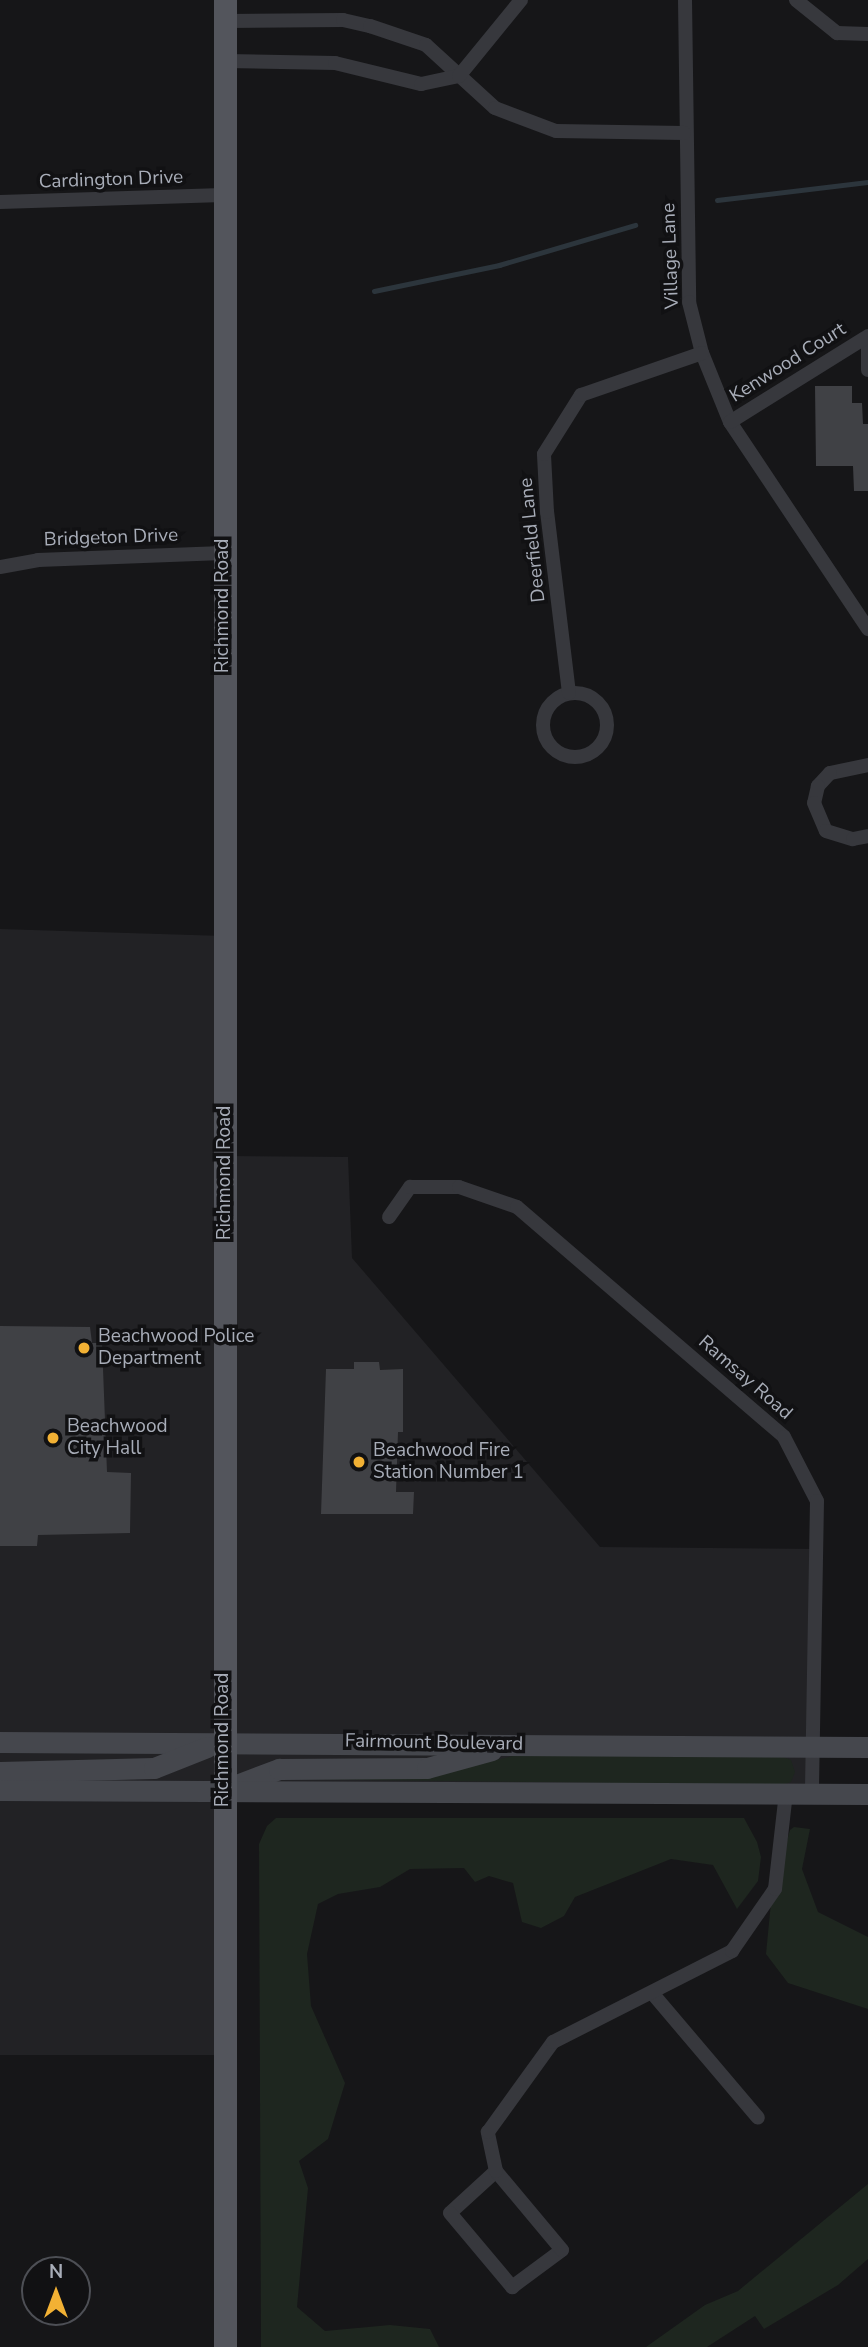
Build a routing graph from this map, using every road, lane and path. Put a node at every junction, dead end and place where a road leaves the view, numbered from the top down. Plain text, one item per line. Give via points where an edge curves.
1 (522, 0) edge
2 (685, 0) edge
3 (796, 0) edge
4 (225, 10) edge
5 (868, 34) edge
6 (225, 61) junction
7 (458, 76) junction
8 (684, 133) junction
9 (223, 195) junction
10 (0, 202) edge
11 (867, 337) edge
12 (702, 353) junction
13 (868, 370) edge
14 (730, 422) junction
15 (223, 553) junction
16 (0, 567) edge
17 (868, 629) edge
18 (569, 693) junction
19 (868, 765) edge
20 (868, 836) edge
21 (389, 1217) dead end
22 (222, 1741) junction
23 (0, 1742) edge
24 (514, 1744) junction
25 (812, 1746) junction
26 (868, 1747) edge
27 (0, 1772) edge
28 (0, 1790) edge
29 (223, 1790) junction
30 (786, 1792) junction
31 (812, 1793) junction
32 (868, 1794) edge
33 (653, 1994) junction
34 (758, 2118) dead end
35 (496, 2171) junction
36 (225, 2347) edge

1 - 7 street
2 - 8 street, Village Lane
3 - 5 street via 837,33
4 - 6 main road, Richmond Road
4 - 7 street via 370,26 426,45
6 - 7 street via 335,62 421,84
6 - 9 main road, Richmond Road
7 - 8 street via 495,108 556,131
8 - 12 street, Village Lane via 689,303
9 - 10 street, Cardington Drive
9 - 15 main road, Richmond Road
11 - 13 street, Kenwood Court
11 - 14 street, Kenwood Court
12 - 14 street, Village Lane
12 - 18 street, Deerfield Lane via 581,395 544,454
14 - 17 street, Village Lane
15 - 16 street, Bridgeton Drive via 38,561
15 - 22 main road, Richmond Road
18 - 18 street via 546,710 544,734 557,752 582,757 605,738 607,717 593,697
19 - 20 street via 830,773 818,786 814,803 826,831 853,839
21 - 25 street, Ramsay Road via 410,1187 458,1187 517,1207 784,1437 817,1501
22 - 23 street, Fairmount Boulevard
22 - 24 street, Fairmount Boulevard
22 - 27 street via 155,1768
22 - 29 main road, Richmond Road
24 - 25 street, Fairmount Boulevard
24 - 29 street via 426,1768 279,1769
25 - 26 street, Fairmount Boulevard
25 - 31 street, Ramsay Road
28 - 29 street
29 - 30 street
29 - 36 main road, Richmond Road
30 - 31 street
30 - 33 street via 775,1889 732,1951
31 - 32 street
33 - 34 street
33 - 35 street via 553,2042 488,2132
35 - 35 street via 562,2250 512,2287 450,2213

